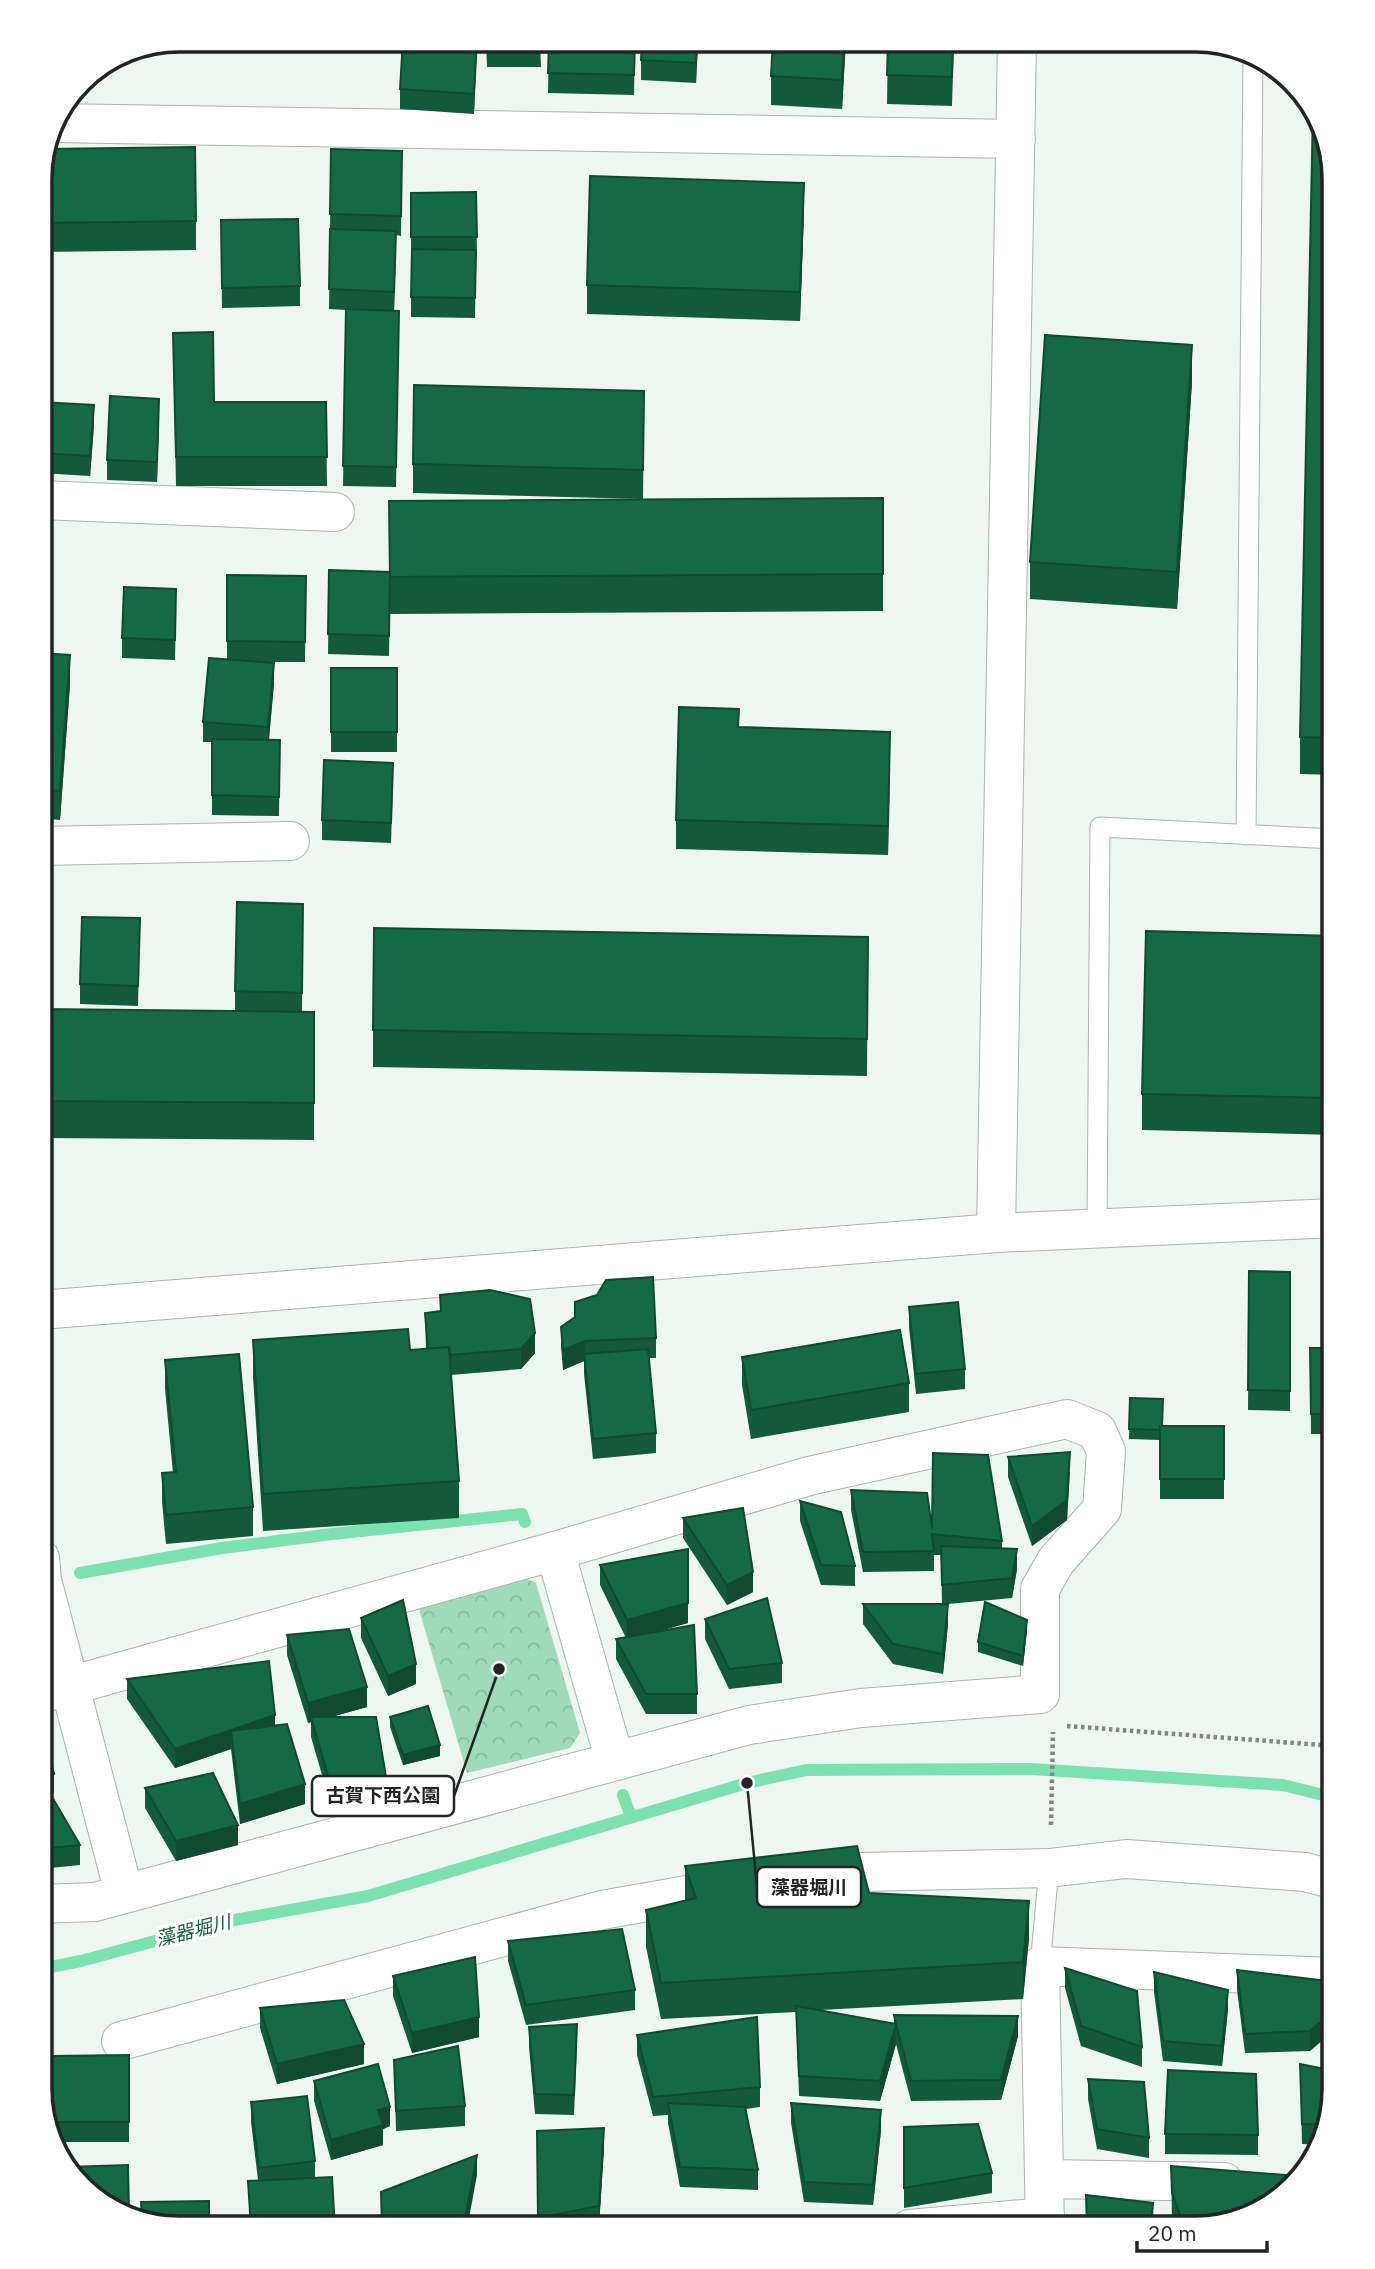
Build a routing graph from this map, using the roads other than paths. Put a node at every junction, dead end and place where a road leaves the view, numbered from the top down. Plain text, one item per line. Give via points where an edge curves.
1 (1017, 53) edge
2 (1253, 67) edge
3 (66, 122) edge
4 (1016, 139) junction
5 (53, 501) edge
6 (335, 512) dead end
7 (1246, 835) junction
8 (1322, 838) edge
9 (290, 841) dead end
10 (53, 846) edge
11 (1322, 1219) edge
12 (1097, 1228) junction
13 (996, 1233) junction
14 (52, 1309) edge
15 (555, 1550) junction
16 (52, 1660) edge
17 (56, 1690) edge
18 (615, 1760) junction
19 (1049, 1868) junction
20 (1322, 1876) edge
21 (124, 1893) junction
22 (52, 1904) edge
23 (1040, 1966) junction
24 (1322, 1977) edge
25 (121, 2041) dead end
26 (1044, 2179) junction
27 (1264, 2182) edge
28 (1045, 2216) edge

1 - 4 street
2 - 7 lane
3 - 4 street
4 - 13 street
5 - 6 street
7 - 8 lane
7 - 12 lane via 1100,827
9 - 10 street
11 - 12 street
12 - 13 street
13 - 14 street
15 - 17 street
15 - 18 street
15 - 18 street via 809,1476 1067,1419 1097,1431 1106,1451 1101,1509 1056,1561 1040,1589 1040,1694 861,1708 749,1725
16 - 17 street
17 - 21 street
18 - 21 street
19 - 20 street via 1126,1859
19 - 23 lane
19 - 25 street via 810,1873 602,1910
21 - 22 street via 95,1902
23 - 24 street
23 - 26 street
26 - 27 street
26 - 28 street

